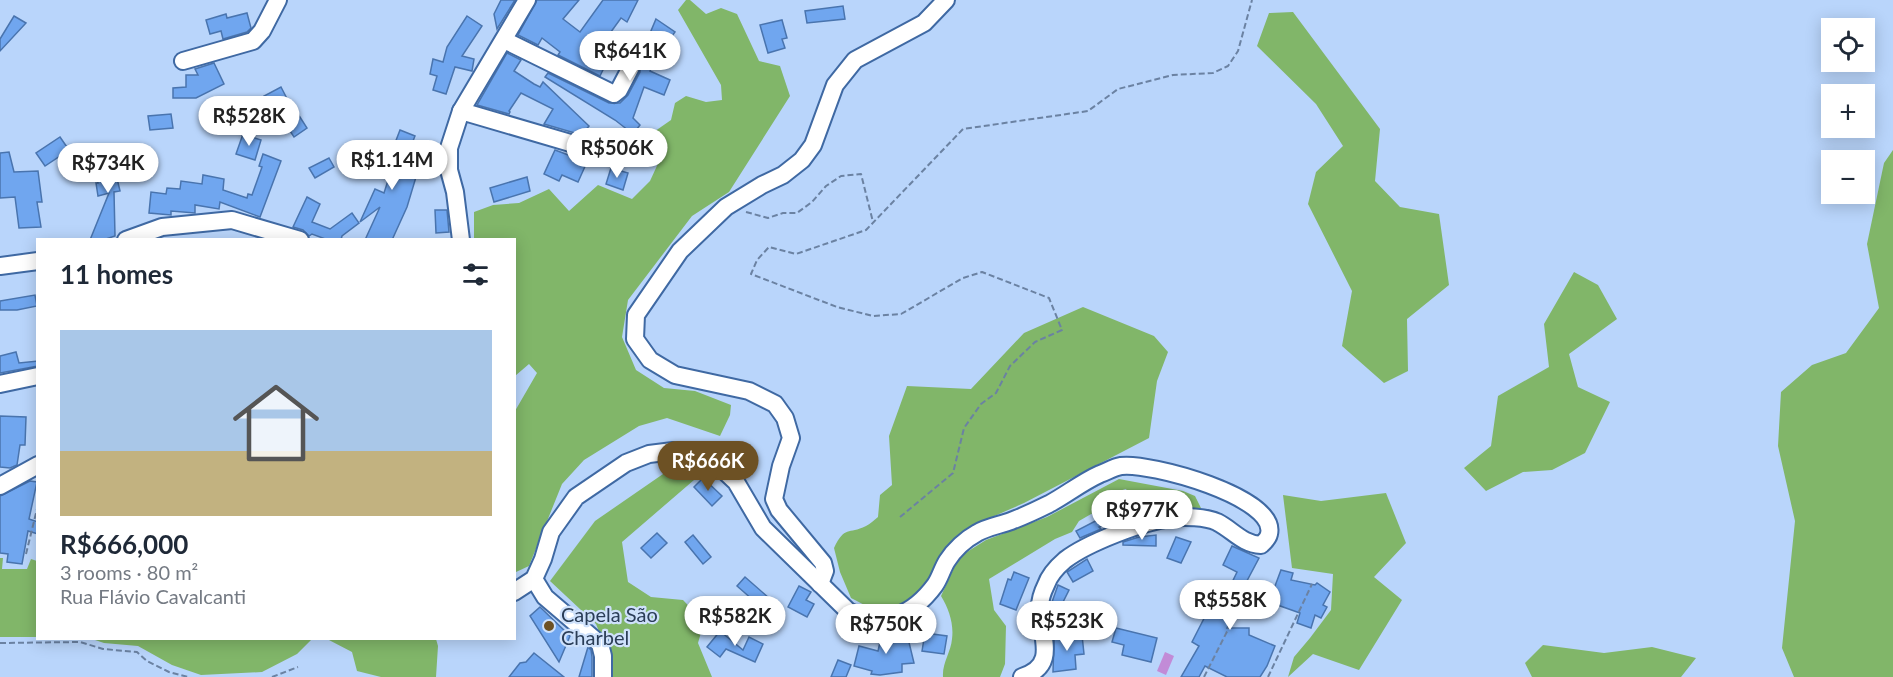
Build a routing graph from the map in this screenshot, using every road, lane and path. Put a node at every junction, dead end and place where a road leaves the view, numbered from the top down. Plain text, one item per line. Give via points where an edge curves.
1 (278, 0) edge
2 (527, 0) edge
3 (946, 0) edge
4 (1252, 0) edge
5 (504, 40) junction
6 (629, 51) dead end
7 (183, 61) dead end
8 (461, 111) junction
9 (601, 152) dead end
10 (726, 207) junction
11 (873, 222) junction
12 (163, 234) edge
13 (138, 238) edge
14 (293, 238) edge
15 (461, 238) edge
16 (36, 261) edge
17 (0, 266) edge
18 (36, 376) edge
19 (0, 384) edge
20 (36, 466) edge
21 (36, 477) edge
22 (8, 479) edge
23 (36, 513) edge
24 (900, 517) dead end
25 (26, 554) dead end
26 (534, 579) junction
27 (820, 584) junction
28 (1312, 584) dead end
29 (516, 591) edge
30 (1243, 600) dead end
31 (0, 643) edge
32 (298, 667) dead end
33 (188, 677) edge
34 (272, 677) edge
35 (603, 677) edge
36 (1022, 677) edge
37 (1204, 677) edge
38 (1268, 677) edge

1 - 7 street via 254,41
2 - 5 street
3 - 10 street via 924,23 855,60 835,85 813,144 802,160 783,176
4 - 11 path via 1238,51 1228,66 1213,73 1173,75 1118,89 1088,111 963,129
5 - 6 street via 614,94 631,67
5 - 8 street
8 - 9 street
8 - 15 street via 449,148
10 - 11 path via 768,218 797,213 841,176 861,174
10 - 27 street via 680,251 647,297 636,315 635,339 650,360 675,375 749,391 775,404 785,418 791,438 774,499 823,563 825,571
11 - 24 path via 866,230 796,254 769,247 751,274 837,307 873,316 901,314 963,278 982,272 1049,298 1062,330 1035,342 1010,366 996,393 981,404 964,428 953,472
12 - 13 street
12 - 14 street via 232,220
16 - 17 street
18 - 19 street
20 - 22 street
21 - 22 street
23 - 25 path
26 - 27 street via 551,532 576,497 626,463 649,454 673,451 699,457 721,468 736,482 763,528
26 - 29 street
26 - 35 street via 546,597 600,644
27 - 36 street via 861,617 873,620 908,611 936,584 948,560 978,532 1041,508 1122,466 1204,481 1250,504 1263,516 1269,527 1268,537 1261,545 1249,544 1215,521 1172,518 1140,525 1064,560 1046,584 1039,604 1045,635 1044,657 1039,669
28 - 38 path
30 - 37 path
31 - 33 path via 80,642 104,649 136,651 147,661
32 - 34 path

